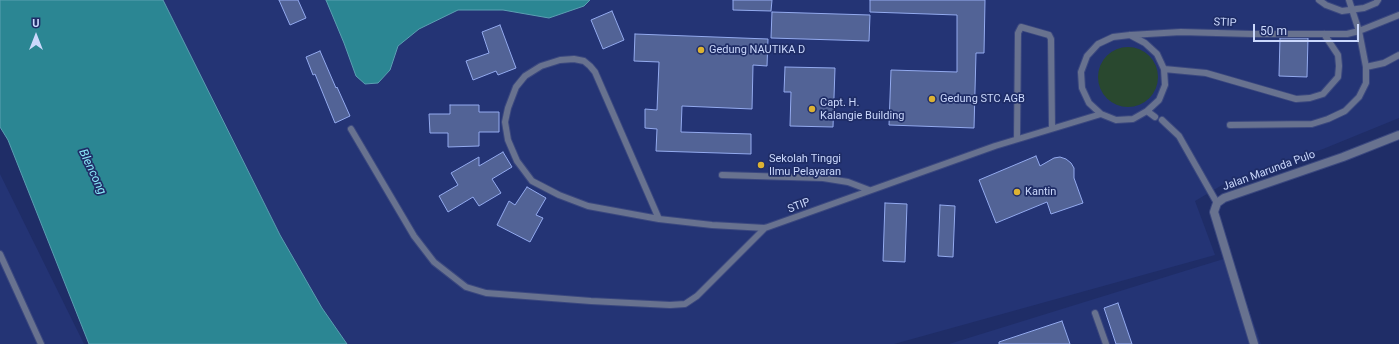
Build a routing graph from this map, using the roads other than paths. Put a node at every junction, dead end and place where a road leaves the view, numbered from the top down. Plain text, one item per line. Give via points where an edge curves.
1 (1320, 0) edge
2 (1349, 0) edge
3 (1378, 0) edge
4 (1352, 11) junction
5 (1399, 15) edge
6 (1359, 31) junction
7 (1324, 34) junction
8 (1130, 35) junction
9 (1399, 55) edge
10 (1366, 67) junction
11 (1164, 69) junction
12 (1147, 111) junction
13 (1101, 114) junction
14 (1155, 117) dead end
15 (1162, 120) dead end
16 (1230, 124) dead end
17 (1052, 128) junction
18 (351, 129) dead end
19 (1399, 135) edge
20 (1016, 139) junction
21 (722, 175) dead end
22 (869, 190) junction
23 (1217, 203) junction
24 (659, 219) junction
25 (765, 228) junction
26 (0, 254) edge
27 (1096, 313) dead end
28 (41, 344) edge
29 (1106, 344) edge
30 (1254, 344) edge

1 - 4 lane via 1342,11
2 - 4 lane
3 - 4 lane
4 - 6 lane
5 - 6 lane, STIP
6 - 7 lane, STIP
6 - 10 lane
7 - 8 lane, STIP via 1182,32
7 - 11 lane via 1338,56 1338,77 1324,94 1310,98 1296,98 1206,73
8 - 11 lane via 1145,43 1157,54
8 - 13 lane via 1113,37 1098,44 1087,56 1081,72 1082,88 1089,103
9 - 10 lane via 1384,63
10 - 16 lane via 1366,83 1359,97 1345,111 1328,119 1312,124
11 - 12 lane via 1165,85 1159,100
12 - 13 lane via 1132,119 1116,120
12 - 14 lane
13 - 17 lane, STIP
15 - 23 lane via 1179,136
17 - 20 lane, STIP
17 - 20 lane via 1051,39 1049,35 1021,27 1018,33
18 - 25 lane via 414,236 434,262 466,286 486,293 590,302 685,304 697,296
19 - 23 street, Jalan Marunda Pulo via 1224,198
20 - 22 lane, STIP
21 - 22 lane via 822,178 848,182
22 - 25 lane, STIP
23 - 30 street, Jalan Marunda Pulo via 1214,212
24 - 24 lane, STIP via 595,72 590,66 584,61 560,60 541,66 525,76 516,87 506,122 508,140 517,161 532,181 588,206
24 - 25 lane, STIP
26 - 28 lane
27 - 29 lane

